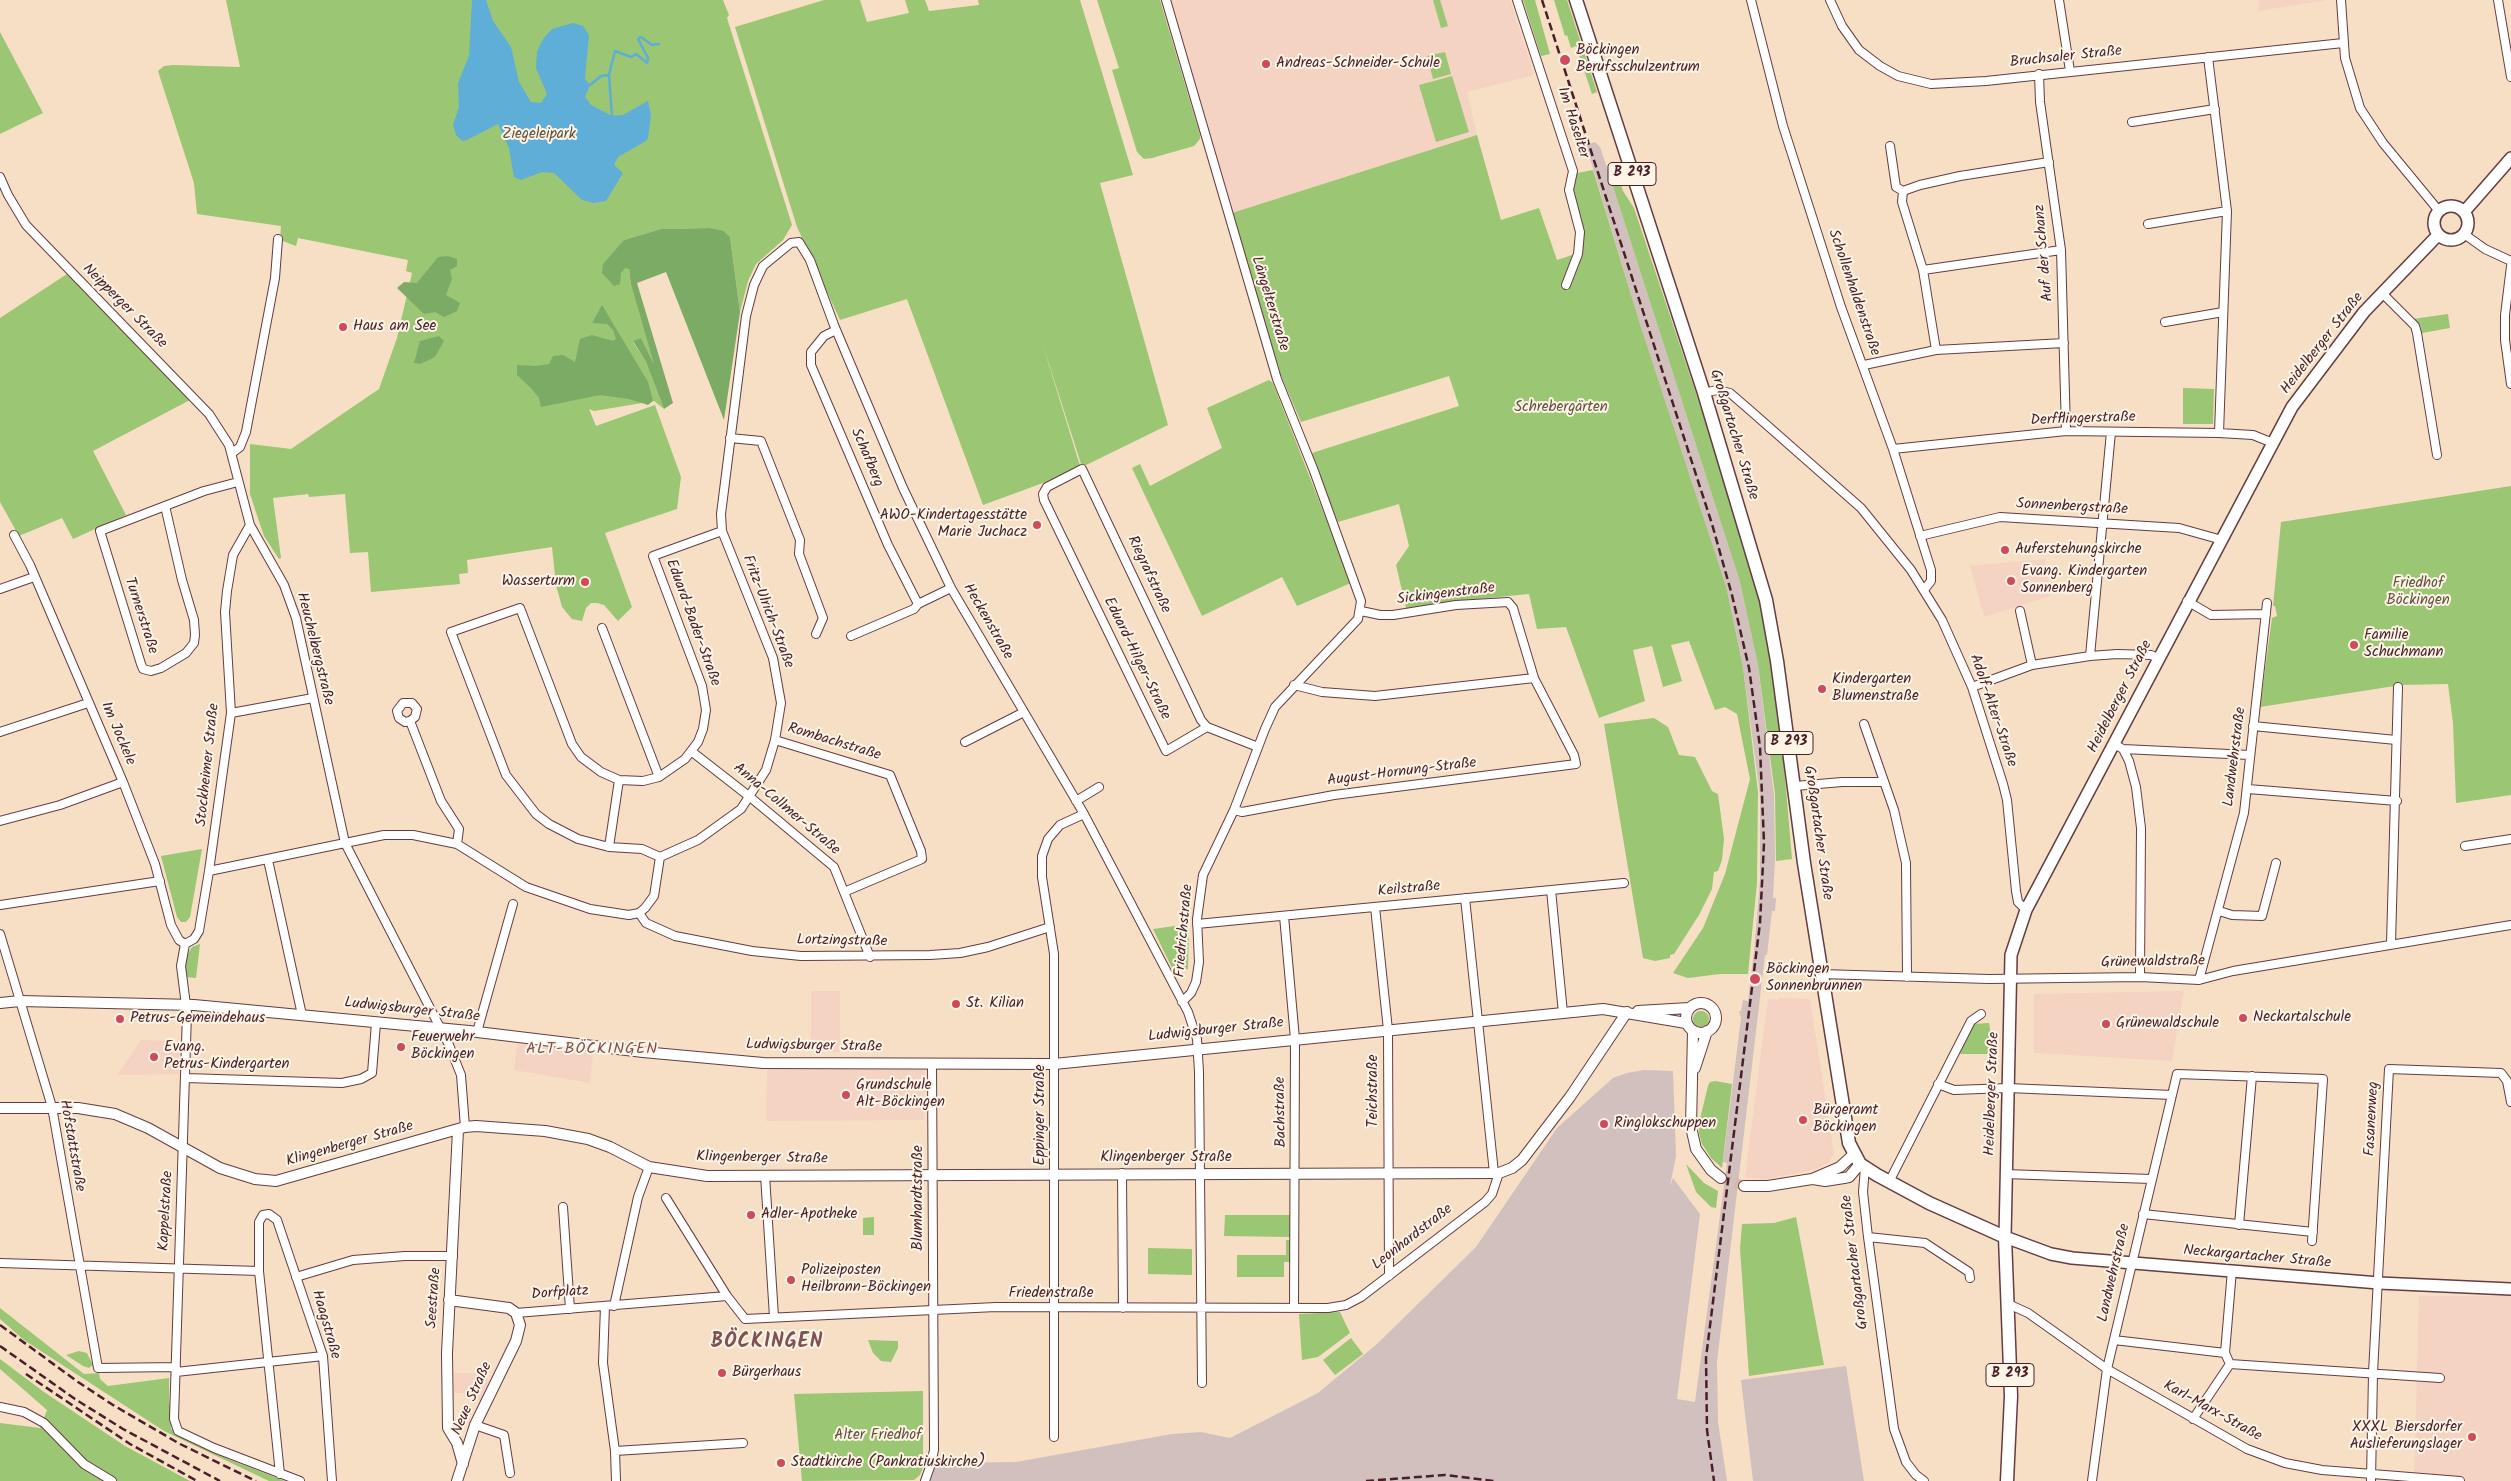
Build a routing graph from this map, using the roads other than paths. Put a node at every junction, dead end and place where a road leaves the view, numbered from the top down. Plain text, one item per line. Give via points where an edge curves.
1 (1166, 0) edge
2 (1517, 0) edge
3 (1576, 0) edge
4 (1751, 0) edge
5 (1830, 0) edge
6 (2059, 0) edge
7 (2341, 0) edge
8 (2498, 0) edge
9 (2343, 43) junction
10 (2208, 57) junction
11 (2070, 71) junction
12 (2039, 74) junction
13 (2511, 77) edge
14 (2215, 109) junction
15 (2132, 122) dead end
16 (1890, 146) dead end
17 (2511, 158) edge
18 (2049, 162) junction
19 (0, 177) edge
20 (1903, 191) junction
21 (2227, 211) junction
22 (2439, 211) junction
23 (2464, 212) junction
24 (2148, 224) dead end
25 (2464, 234) junction
26 (2438, 235) junction
27 (278, 239) dead end
28 (799, 242) joint
29 (2061, 250) junction
30 (2511, 261) edge
31 (2511, 266) edge
32 (1924, 270) junction
33 (1566, 284) dead end
34 (2383, 294) junction
35 (2223, 312) junction
36 (2165, 322) dead end
37 (836, 330) junction
38 (2064, 343) junction
39 (1936, 350) junction
40 (1864, 365) junction
41 (2511, 384) edge
42 (1704, 393) junction
43 (2066, 431) junction
44 (2111, 432) junction
45 (2219, 432) junction
46 (730, 438) junction
47 (2273, 443) junction
48 (1893, 449) junction
49 (232, 453) junction
50 (2437, 455) dead end
51 (238, 482) junction
52 (1047, 487) joint
53 (165, 506) junction
54 (2103, 523) junction
55 (250, 525) junction
56 (722, 531) junction
57 (14, 535) dead end
58 (1920, 536) junction
59 (2222, 540) junction
60 (34, 577) junction
61 (950, 588) junction
62 (0, 589) edge
63 (1924, 590) junction
64 (2187, 601) junction
65 (2267, 603) dead end
66 (918, 604) junction
67 (1361, 611) junction
68 (2020, 611) dead end
69 (2266, 614) junction
70 (602, 628) dead end
71 (816, 634) dead end
72 (851, 636) dead end
73 (2090, 656) junction
74 (2158, 658) junction
75 (2032, 666) junction
76 (1534, 678) junction
77 (1294, 686) junction
78 (1972, 687) junction
79 (2398, 687) dead end
80 (313, 698) junction
81 (88, 703) junction
82 (1024, 712) junction
83 (231, 713) junction
84 (410, 721) dead end
85 (1864, 724) dead end
86 (2253, 726) junction
87 (1207, 727) junction
88 (0, 732) edge
89 (776, 740) junction
90 (2396, 740) junction
91 (965, 742) dead end
92 (1258, 747) junction
93 (2118, 747) junction
94 (691, 751) junction
95 (2250, 755) junction
96 (1576, 764) joint
97 (659, 777) junction
98 (618, 780) junction
99 (123, 782) junction
100 (1883, 782) junction
101 (1795, 786) junction
102 (1099, 787) dead end
103 (2248, 789) junction
104 (750, 797) junction
105 (1076, 801) junction
106 (2397, 801) junction
107 (1234, 810) junction
108 (1084, 814) junction
109 (0, 821) edge
110 (2511, 839) edge
111 (345, 843) junction
112 (457, 844) junction
113 (2464, 846) dead end
114 (609, 847) junction
115 (660, 857) junction
116 (268, 860) junction
117 (2276, 863) dead end
118 (209, 871) junction
119 (160, 881) junction
120 (1624, 883) dead end
121 (1550, 890) junction
122 (844, 892) junction
123 (1465, 898) junction
124 (513, 904) dead end
125 (0, 905) edge
126 (1375, 907) junction
127 (2026, 910) junction
128 (2219, 911) junction
129 (638, 913) junction
130 (1284, 916) junction
131 (1197, 924) junction
132 (2511, 925) edge
133 (1050, 927) junction
134 (0, 934) edge
135 (185, 944) junction
136 (2391, 944) junction
137 (870, 956) junction
138 (1821, 974) junction
139 (2140, 977) junction
140 (1906, 978) junction
141 (2010, 979) junction
142 (2200, 980) junction
143 (20, 1001) junction
144 (1182, 1002) junction
145 (0, 1003) edge
146 (187, 1005) junction
147 (1689, 1008) junction
148 (1627, 1012) junction
149 (1563, 1013) junction
150 (1981, 1014) dead end
151 (302, 1015) junction
152 (1478, 1020) junction
153 (376, 1023) junction
154 (1690, 1027) junction
155 (441, 1029) junction
156 (1388, 1030) junction
157 (477, 1032) junction
158 (1707, 1032) junction
159 (1295, 1039) junction
160 (1198, 1048) junction
161 (932, 1064) junction
162 (1054, 1064) junction
163 (1693, 1074) junction
164 (2252, 1076) junction
165 (186, 1078) junction
166 (1938, 1084) junction
167 (2008, 1088) junction
168 (2172, 1095) junction
169 (2511, 1102) edge
170 (52, 1107) junction
171 (0, 1108) edge
172 (461, 1129) junction
173 (184, 1148) junction
174 (1859, 1162) junction
175 (649, 1167) junction
176 (1122, 1173) junction
177 (1296, 1173) junction
178 (1388, 1173) junction
179 (1497, 1173) junction
180 (933, 1174) junction
181 (1054, 1174) junction
182 (1200, 1174) junction
183 (2005, 1174) junction
184 (765, 1176) junction
185 (1721, 1178) tunnel mouth
186 (2151, 1179) junction
187 (1889, 1182) junction
188 (1744, 1186) tunnel mouth
189 (666, 1198) dead end
190 (563, 1207) dead end
191 (2144, 1214) junction
192 (2239, 1225) junction
193 (2313, 1232) junction
194 (1868, 1237) junction
195 (2005, 1237) junction
196 (2312, 1241) dead end
197 (453, 1256) junction
198 (2132, 1262) junction
199 (0, 1263) edge
200 (78, 1265) junction
201 (178, 1267) junction
202 (2232, 1270) junction
203 (260, 1271) junction
204 (1389, 1276) junction
205 (296, 1277) junction
206 (1970, 1278) dead end
207 (2379, 1283) junction
208 (2511, 1289) edge
209 (727, 1296) junction
210 (449, 1300) junction
211 (2006, 1303) junction
212 (605, 1306) junction
213 (614, 1306) junction
214 (1054, 1307) junction
215 (1200, 1307) junction
216 (1123, 1308) junction
217 (1294, 1308) junction
218 (1328, 1308) joint
219 (570, 1309) junction
220 (933, 1309) junction
221 (516, 1312) junction
222 (774, 1317) junction
223 (520, 1331) joint
224 (2114, 1340) junction
225 (2225, 1353) junction
226 (323, 1356) junction
227 (269, 1361) junction
228 (2230, 1364) junction
229 (176, 1369) junction
230 (2107, 1369) junction
231 (2373, 1373) junction
232 (2440, 1378) dead end
233 (1202, 1384) dead end
234 (0, 1407) edge
235 (2193, 1419) junction
236 (475, 1425) junction
237 (1054, 1437) dead end
238 (743, 1443) dead end
239 (615, 1451) junction
240 (463, 1464) junction
241 (510, 1473) dead end
242 (280, 1474) junction
243 (1915, 1478) edge
244 (2371, 1478) edge
245 (112, 1481) edge
246 (300, 1481) edge
247 (332, 1481) edge
248 (457, 1481) edge
249 (616, 1481) edge
250 (924, 1481) edge
251 (1924, 1481) edge
252 (2007, 1481) edge
253 (2092, 1481) edge
254 (2460, 1481) edge

1 - 67 street, Längelterstraße via 1277,379 1358,589
2 - 33 street, Im Haselter via 1573,171 1569,190 1580,232 1578,254
3 - 42 main road, Großgartacher Straße / B 293
4 - 40 street, Schollenhaldenstraße via 1781,119 1841,307
5 - 12 street, Bruchsaler Straße via 1842,26 1859,50 1898,76 1941,84
6 - 11 street
7 - 9 street
8 - 13 street
9 - 10 street, Bruchsaler Straße
9 - 22 street via 2353,89 2368,122
10 - 11 street, Bruchsaler Straße
10 - 14 street
11 - 12 street, Bruchsaler Straße
12 - 18 street, Auf der Schanz
14 - 15 street
14 - 21 street
16 - 20 street via 1896,187
17 - 23 main road
18 - 20 street via 1960,176
18 - 29 street, Auf der Schanz
19 - 49 street, Neipperger Straße via 26,225 209,414
20 - 32 street via 1902,202
21 - 24 street
21 - 35 street
22 - 23 main road via 2447,206
22 - 26 main road via 2434,219
23 - 25 main road via 2468,219
25 - 26 main road via 2452,240
25 - 30 street via 2485,249
26 - 34 main road, Heidelberger Straße
27 - 49 street via 246,432 240,447
28 - 37 street, Heckenstraße via 810,260
28 - 46 street, Fritz-Ulrich-Straße via 791,242 763,266 754,285 746,316
29 - 32 street
29 - 38 street, Auf der Schanz
31 - 41 street via 2505,324
32 - 39 street
34 - 47 main road, Heidelberger Straße via 2364,312 2314,375
34 - 50 street via 2418,332
35 - 36 street
35 - 45 street
37 - 61 street, Heckenstraße via 903,488
37 - 66 street, Schafberg via 824,336 811,352 812,365 888,545
38 - 39 street
38 - 43 street, Auf der Schanz
39 - 40 street
40 - 48 street, Schollenhaldenstraße
42 - 63 street, Adolf-Alter-Straße via 1716,390 1730,393 1821,472 1861,508 1896,549
42 - 101 main road, Großgartacher Straße / B 293 via 1766,600
43 - 44 street, Derfflingerstraße
43 - 48 street, Derfflingerstraße
44 - 45 street, Derfflingerstraße
44 - 54 street
45 - 47 street, Derfflingerstraße via 2253,435
46 - 56 street, Fritz-Ulrich-Straße
46 - 71 street via 761,441 800,540 799,554 823,618
47 - 59 main road, Heidelberger Straße
48 - 58 street, Schollenhaldenstraße
49 - 51 street, Heuchelbergstraße
51 - 53 street, Turnerstraße
51 - 55 street, Heuchelbergstraße
52 - 87 street, Riegrafstraße via 1082,469
52 - 87 street, Eduard-Hilger-Straße via 1044,500 1166,751
53 - 53 street, Turnerstraße via 99,534 140,664 151,671 186,653 194,643 195,635
54 - 58 street, Sonnenbergstraße via 2000,517
54 - 59 street, Sonnenbergstraße via 2180,528
54 - 73 street
55 - 80 street, Heuchelbergstraße via 284,585 296,618
55 - 83 street, Stockheimer Straße via 233,556 224,612
56 - 89 street, Fritz-Ulrich-Straße via 773,658 781,703
56 - 94 street, Eduard-Bader-Straße via 653,556 702,686 706,710 703,729
57 - 60 street, Im Jockele
58 - 63 street, Schollenhaldenstraße via 1931,570 1931,581
59 - 64 main road, Heidelberger Straße
60 - 62 street
60 - 81 street, Im Jockele
61 - 66 street
61 - 82 street, Heckenstraße
63 - 78 street, Adolf-Alter-Straße via 1942,620
64 - 69 street via 2211,615
64 - 74 main road, Heidelberger Straße
65 - 69 street, Landwehrstraße
66 - 72 street via 914,609
67 - 76 street, Sickingenstraße via 1380,616 1456,605 1508,602 1513,608
67 - 77 street, Friedrichstraße
68 - 75 street
69 - 86 street, Landwehrstraße
70 - 97 street
73 - 74 street via 2125,654
73 - 75 street
74 - 93 main road, Heidelberger Straße
75 - 78 street
76 - 77 street via 1375,696 1322,692
76 - 96 street, Sickingenstraße
77 - 92 street, Friedrichstraße via 1275,707
78 - 127 street, Adolf-Alter-Straße via 2007,800 2016,891 2018,902
79 - 90 street
80 - 83 street
80 - 111 street, Heuchelbergstraße
81 - 88 street
81 - 99 street, Im Jockele
82 - 91 street
82 - 105 street, Heckenstraße
83 - 118 street, Stockheimer Straße
84 - 112 street via 441,801 459,829
85 - 100 street
86 - 90 street
86 - 95 street, Landwehrstraße
87 - 92 street
89 - 104 street, Fritz-Ulrich-Straße via 766,770
89 - 122 street, Rombachstraße via 890,775 922,859
90 - 106 street
92 - 107 street, Friedrichstraße
93 - 95 street
93 - 127 main road, Heidelberger Straße
93 - 139 street via 2129,761 2141,828
94 - 97 street, Eduard-Bader-Straße via 677,766
94 - 104 street, Anna-Collmer-Straße
95 - 103 street, Landwehrstraße
96 - 107 street, August-Hornung-Straße via 1334,795 1242,812
97 - 98 street, Eduard-Bader-Straße via 643,781
98 - 114 street
98 - 114 street, Eduard-Bader-Straße via 590,766 572,744 520,608 451,632 497,754 518,793 548,824 578,839
99 - 109 street via 60,805
99 - 119 street, Im Jockele
100 - 101 street
100 - 140 street via 1894,810 1906,863
101 - 138 main road, Großgartacher Straße / B 293
102 - 105 street
103 - 106 street
103 - 128 street, Landwehrstraße
104 - 115 street, Fritz-Ulrich-Straße via 741,809 712,832
104 - 122 street, Anna-Collmer-Straße via 834,867
105 - 108 street, Heckenstraße
106 - 136 street
107 - 131 street, Friedrichstraße via 1203,875
108 - 133 street, Eppinger Straße via 1060,825 1048,839 1042,856
108 - 144 street, Heckenstraße
110 - 113 street
111 - 112 street via 384,835 413,835
111 - 116 street
111 - 155 street, Heuchelbergstraße
112 - 129 street via 526,887 590,909 618,915
114 - 115 street via 642,849
115 - 129 street via 654,896
116 - 118 street
116 - 151 street
117 - 128 street via 2262,916
118 - 135 street, Stockheimer Straße via 199,931
119 - 125 street
119 - 135 street, Im Jockele via 171,925
120 - 121 street, Keilstraße
121 - 123 street, Keilstraße
121 - 149 street
122 - 137 street, Anna-Collmer-Straße
123 - 126 street, Keilstraße
123 - 152 street
124 - 157 street
126 - 130 street, Keilstraße
126 - 156 street, Teichstraße
127 - 141 main road, Heidelberger Straße via 2011,954
128 - 142 street, Landwehrstraße
129 - 137 street, Lortzingstraße via 658,930 713,944 801,956
130 - 131 street, Keilstraße
130 - 159 street, Bachstraße
131 - 144 street, Friedrichstraße via 1199,962 1196,982
132 - 136 street, Grünewaldstraße
133 - 137 street, Lortzingstraße via 988,947 960,952
133 - 162 street, Eppinger Straße via 1054,954
134 - 143 street, Hofstattstraße
135 - 146 street via 181,966
136 - 142 street, Grünewaldstraße
138 - 140 street, Grünewaldstraße
138 - 174 main road, Großgartacher Straße / B 293 via 1846,1128
139 - 141 street, Grünewaldstraße
139 - 142 street, Grünewaldstraße
140 - 141 street, Grünewaldstraße
141 - 167 main road, Heidelberger Straße
143 - 145 street, Ludwigsburger Straße
143 - 146 street, Ludwigsburger Straße
143 - 170 street, Hofstattstraße
144 - 160 street
146 - 151 street, Ludwigsburger Straße
146 - 165 street, Kappelstraße
147 - 148 street, Ludwigsburger Straße
147 - 154 street via 1686,1015
147 - 158 street via 1702,1003 1710,1006 1716,1019
148 - 149 street, Ludwigsburger Straße via 1603,1009
148 - 154 street, Ludwigsburger Straße
148 - 179 street via 1575,1090 1522,1160
149 - 152 street, Ludwigsburger Straße
150 - 166 street via 1971,1021
151 - 153 street, Ludwigsburger Straße
152 - 156 street, Ludwigsburger Straße
152 - 179 street
153 - 155 street, Ludwigsburger Straße
153 - 165 street via 372,1073 361,1079 342,1083
154 - 158 street
154 - 163 street
155 - 157 street, Ludwigsburger Straße
155 - 172 street, Heuchelbergstraße via 462,1075
156 - 159 street, Ludwigsburger Straße
156 - 178 street, Teichstraße
157 - 161 street, Ludwigsburger Straße via 763,1063
158 - 163 street
159 - 160 street, Ludwigsburger Straße
159 - 177 street, Bachstraße
160 - 162 street, Ludwigsburger Straße
160 - 182 street
161 - 162 street, Ludwigsburger Straße
161 - 180 street, Blumhardtstraße
162 - 181 street, Eppinger Straße
163 - 185 street via 1690,1115 1696,1150
164 - 168 street, Landwehrstraße via 2177,1074
164 - 192 street
164 - 193 street via 2322,1079
165 - 173 street, Kappelstraße
166 - 167 street via 1954,1090
166 - 187 street
167 - 168 street
167 - 183 main road, Heidelberger Straße
168 - 186 street, Landwehrstraße
169 - 207 street, Fasanenweg via 2507,1081 2501,1073 2389,1069
170 - 171 street, Klingenberger Straße
170 - 173 street, Klingenberger Straße via 115,1114
170 - 200 street, Hofstattstraße
172 - 173 street, Klingenberger Straße via 276,1181 236,1174
172 - 175 street, Klingenberger Straße via 537,1131 588,1139
172 - 197 street, Seestraße
173 - 201 street, Kappelstraße
174 - 187 main road
174 - 188 street via 1849,1177
174 - 194 street, Großgartacher Straße
175 - 184 street, Klingenberger Straße via 707,1176
175 - 213 street via 638,1197
176 - 181 street, Klingenberger Straße
176 - 182 street, Klingenberger Straße
176 - 216 street
177 - 178 street, Klingenberger Straße
177 - 182 street, Klingenberger Straße
177 - 217 street, Bachstraße
178 - 179 street, Klingenberger Straße
178 - 204 street, Teichstraße
179 - 204 street, Leonhardstraße via 1492,1194 1485,1202
180 - 181 street, Klingenberger Straße
180 - 184 street, Klingenberger Straße
180 - 220 street, Blumhardtstraße
181 - 214 street, Eppinger Straße
182 - 215 street
183 - 186 street
183 - 195 main road, Heidelberger Straße
184 - 222 street
186 - 191 street, Landwehrstraße
187 - 195 main road via 1929,1204
189 - 209 street
190 - 219 street
191 - 192 street
191 - 198 street, Landwehrstraße
192 - 193 street
193 - 196 street
194 - 206 street via 1925,1243 1969,1272
194 - 243 street, Großgartacher Straße via 1894,1429
195 - 198 main road, Neckargartacher Straße via 2051,1254
195 - 211 main road, B 293
197 - 205 street via 353,1260
197 - 210 street, Seestraße
198 - 202 main road, Neckargartacher Straße
198 - 224 street, Landwehrstraße
199 - 200 street
200 - 201 street
200 - 229 street, Hofstattstraße via 98,1368
201 - 203 street
201 - 229 street, Kappelstraße
202 - 207 main road, Neckargartacher Straße
202 - 225 street
203 - 205 street, Haagstraße via 259,1222 263,1215 269,1214 277,1220
203 - 227 street
204 - 218 street, Leonhardstraße via 1355,1300
205 - 226 street, Haagstraße
207 - 208 main road, Neckargartacher Straße
207 - 231 street
209 - 213 street, Dorfplatz
209 - 222 street, Friedenstraße via 745,1319
210 - 221 street, Dorfplatz via 509,1308
210 - 240 street, Seestraße via 448,1428 458,1442
211 - 230 street, Karl-Marx-Straße via 2028,1313
211 - 252 main road, B 293 via 2011,1396
212 - 213 street, Dorfplatz
212 - 219 street, Dorfplatz
212 - 239 street via 603,1363
214 - 216 street, Friedenstraße
214 - 220 street, Friedenstraße
214 - 237 street, Eppinger Straße
215 - 216 street, Friedenstraße
215 - 217 street, Friedenstraße
215 - 233 street
217 - 218 street, Friedenstraße
219 - 221 street, Dorfplatz
220 - 222 street, Friedenstraße
220 - 250 street, Blumhardtstraße via 934,1450
221 - 223 street, Dorfplatz
223 - 236 street, Neue Straße
224 - 225 street
224 - 230 street, Landwehrstraße
225 - 228 street
226 - 227 street
226 - 247 street, Haagstraße
227 - 229 street
227 - 242 street
228 - 231 street
228 - 235 street
229 - 242 street, Kappelstraße via 174,1419 178,1431
230 - 235 street, Karl-Marx-Straße
230 - 253 street, Landwehrstraße
231 - 232 street
231 - 244 street
234 - 245 street via 24,1412 44,1423 84,1464
235 - 244 street, Karl-Marx-Straße via 2247,1449 2284,1463
236 - 240 street, Neue Straße
236 - 241 street via 504,1435
238 - 239 street
239 - 249 street
240 - 248 street, Neue Straße
242 - 246 street
243 - 251 street, Großgartacher Straße
244 - 254 street, Karl-Marx-Straße

